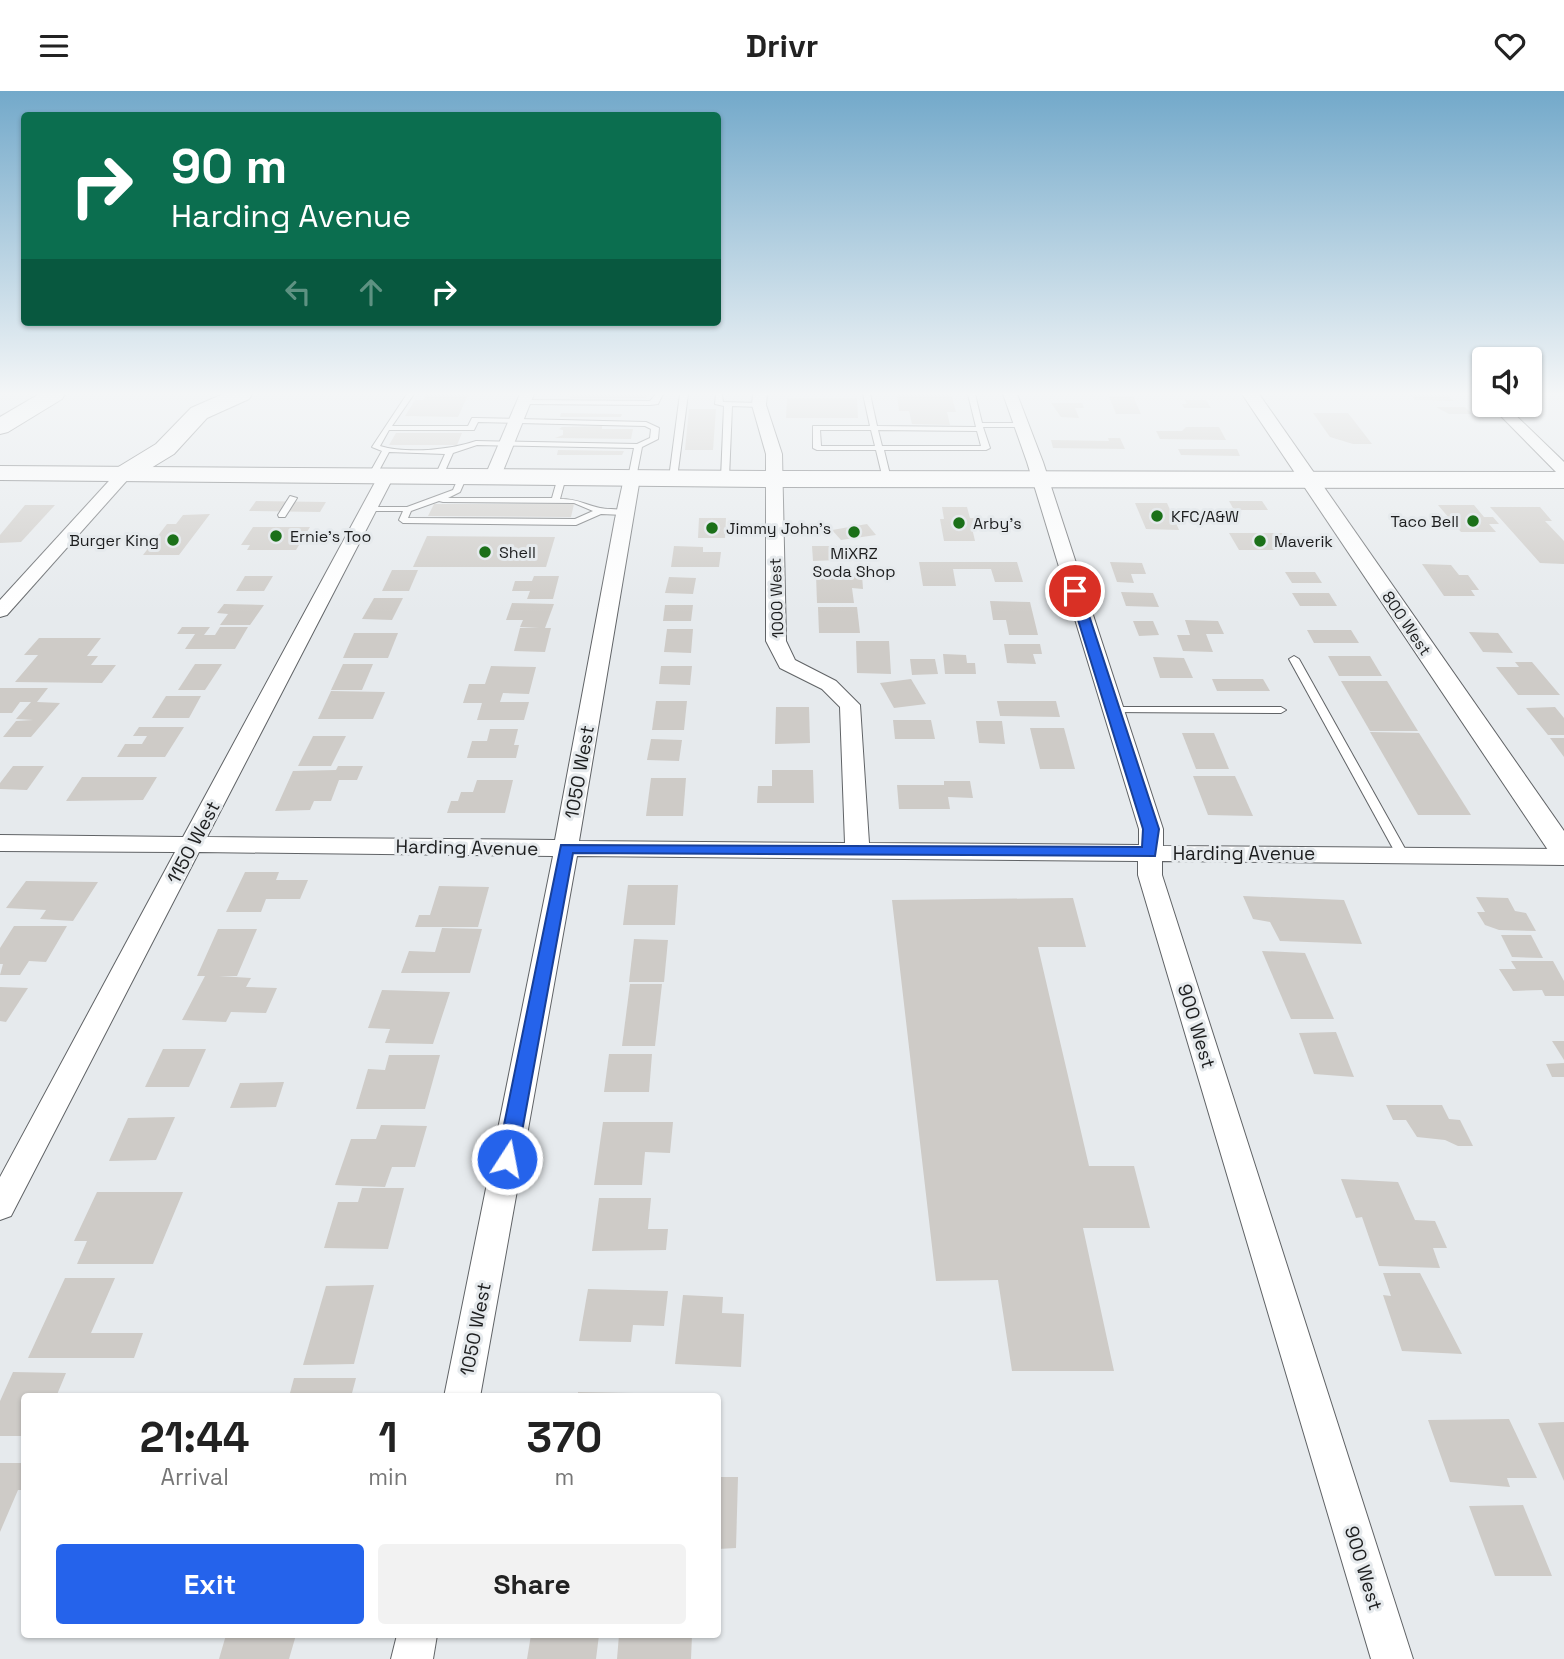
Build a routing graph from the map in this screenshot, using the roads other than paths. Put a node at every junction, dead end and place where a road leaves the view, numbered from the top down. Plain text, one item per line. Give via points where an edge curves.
1 (128, 467) edge
2 (135, 467) edge
3 (381, 467) edge
4 (451, 467) edge
5 (497, 467) edge
6 (634, 467) edge
7 (674, 467) edge
8 (725, 467) edge
9 (773, 467) edge
10 (885, 467) edge
11 (1036, 467) edge
12 (1301, 467) edge
13 (0, 473) edge
14 (124, 474) junction
15 (379, 476) junction
16 (451, 476) junction
17 (493, 476) junction
18 (632, 478) junction
19 (673, 478) junction
20 (725, 478) junction
21 (773, 479) junction
22 (887, 479) junction
23 (1040, 479) junction
24 (1309, 479) junction
25 (1564, 480) edge
26 (558, 489) junction
27 (293, 498) dead end
28 (429, 500) junction
29 (502, 500) junction
30 (367, 509) junction
31 (408, 509) junction
32 (612, 511) junction
33 (282, 515) dead end
34 (495, 521) junction
35 (0, 611) edge
36 (1294, 659) dead end
37 (1113, 710) junction
38 (1282, 711) dead end
39 (0, 843) edge
40 (192, 844) junction
41 (566, 848) junction
42 (858, 851) junction
43 (1150, 852) junction
44 (1402, 854) junction
45 (1564, 854) edge
46 (0, 1207) edge
47 (463, 1393) edge
48 (416, 1638) edge
49 (412, 1659) edge
50 (1392, 1659) edge

1 - 14 main road
2 - 14 main road
3 - 15 lane
4 - 16 lane
5 - 17 street
6 - 18 lane
7 - 19 lane
8 - 20 lane
9 - 21 street, 1000 West
10 - 22 lane
11 - 23 street, 900 West
12 - 24 street, 800 West
13 - 14 main road
14 - 15 main road
14 - 35 street
15 - 16 main road
15 - 30 street, 1150 West
16 - 17 main road
16 - 28 lane via 456,492
17 - 26 main road
18 - 19 main road
18 - 26 main road
18 - 32 street, 1050 West
19 - 20 main road
20 - 21 main road
21 - 22 main road
21 - 42 street, 1000 West via 776,641 787,664 829,685 850,705
22 - 23 main road
23 - 24 main road
23 - 37 street, 900 West
24 - 25 main road
24 - 45 street, 800 West
26 - 29 lane
26 - 32 lane via 575,501
27 - 33 lane
28 - 29 lane
28 - 31 lane
29 - 34 lane
30 - 31 lane
30 - 40 street, 1150 West
31 - 34 lane via 403,520
32 - 34 lane via 576,522
32 - 41 street, 1050 West
36 - 44 lane
37 - 38 lane
37 - 43 street, 900 West via 1151,829
39 - 40 street, Harding Avenue
40 - 41 street, Harding Avenue
40 - 46 street, 1150 West
41 - 42 street, Harding Avenue
41 - 47 street, 1050 West
42 - 43 street, Harding Avenue
43 - 44 street, Harding Avenue
43 - 50 street, 900 West via 1150,875
44 - 45 street, Harding Avenue
48 - 49 street

